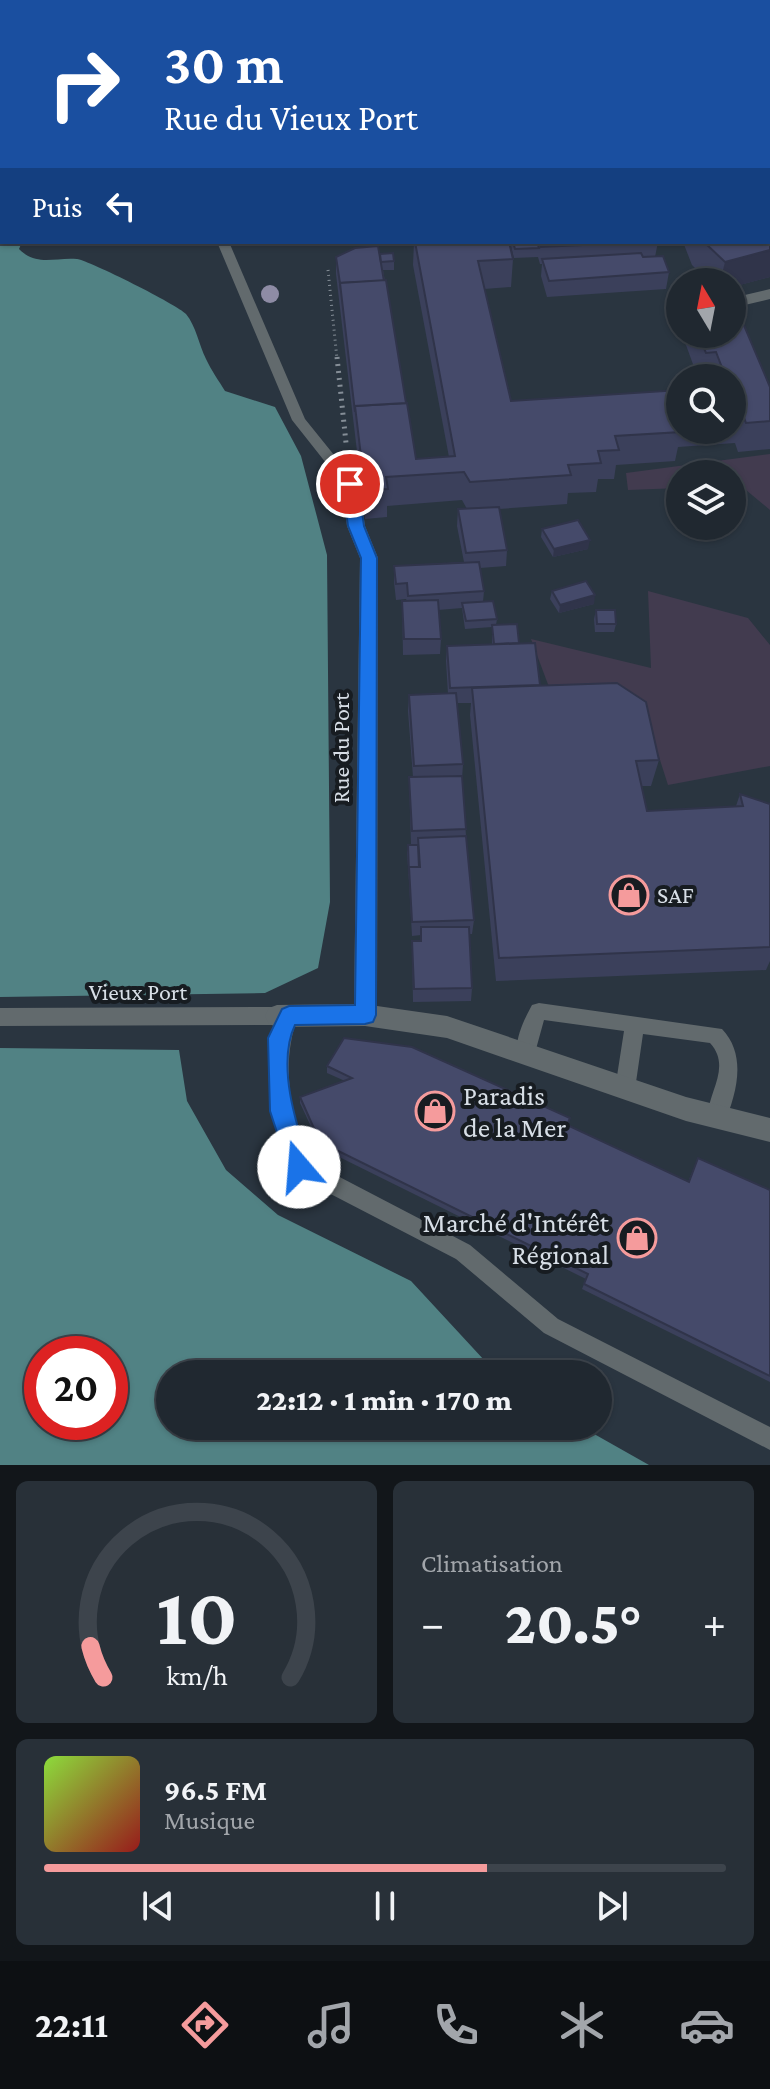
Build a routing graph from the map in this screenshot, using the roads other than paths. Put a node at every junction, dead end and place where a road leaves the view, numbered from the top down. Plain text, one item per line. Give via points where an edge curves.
1 (224, 244) edge
2 (770, 294) edge
3 (746, 300) edge
4 (350, 484) joint
5 (365, 1015) junction
6 (283, 1016) junction
7 (0, 1017) edge
8 (635, 1023) junction
9 (526, 1054) junction
10 (625, 1089) junction
11 (717, 1117) junction
12 (770, 1130) edge
13 (770, 1439) edge

1 - 4 lane via 299,420
2 - 3 street
4 - 5 street, Rue du Port via 356,526 369,558
5 - 6 street
5 - 9 street via 447,1027
6 - 7 lane, Vieux Port
6 - 13 lane via 278,1038 281,1111 299,1167 463,1252 551,1326
8 - 9 lane via 539,1011
8 - 10 lane
8 - 11 lane via 715,1035 725,1042 728,1075
9 - 10 street
10 - 11 street
11 - 12 street

